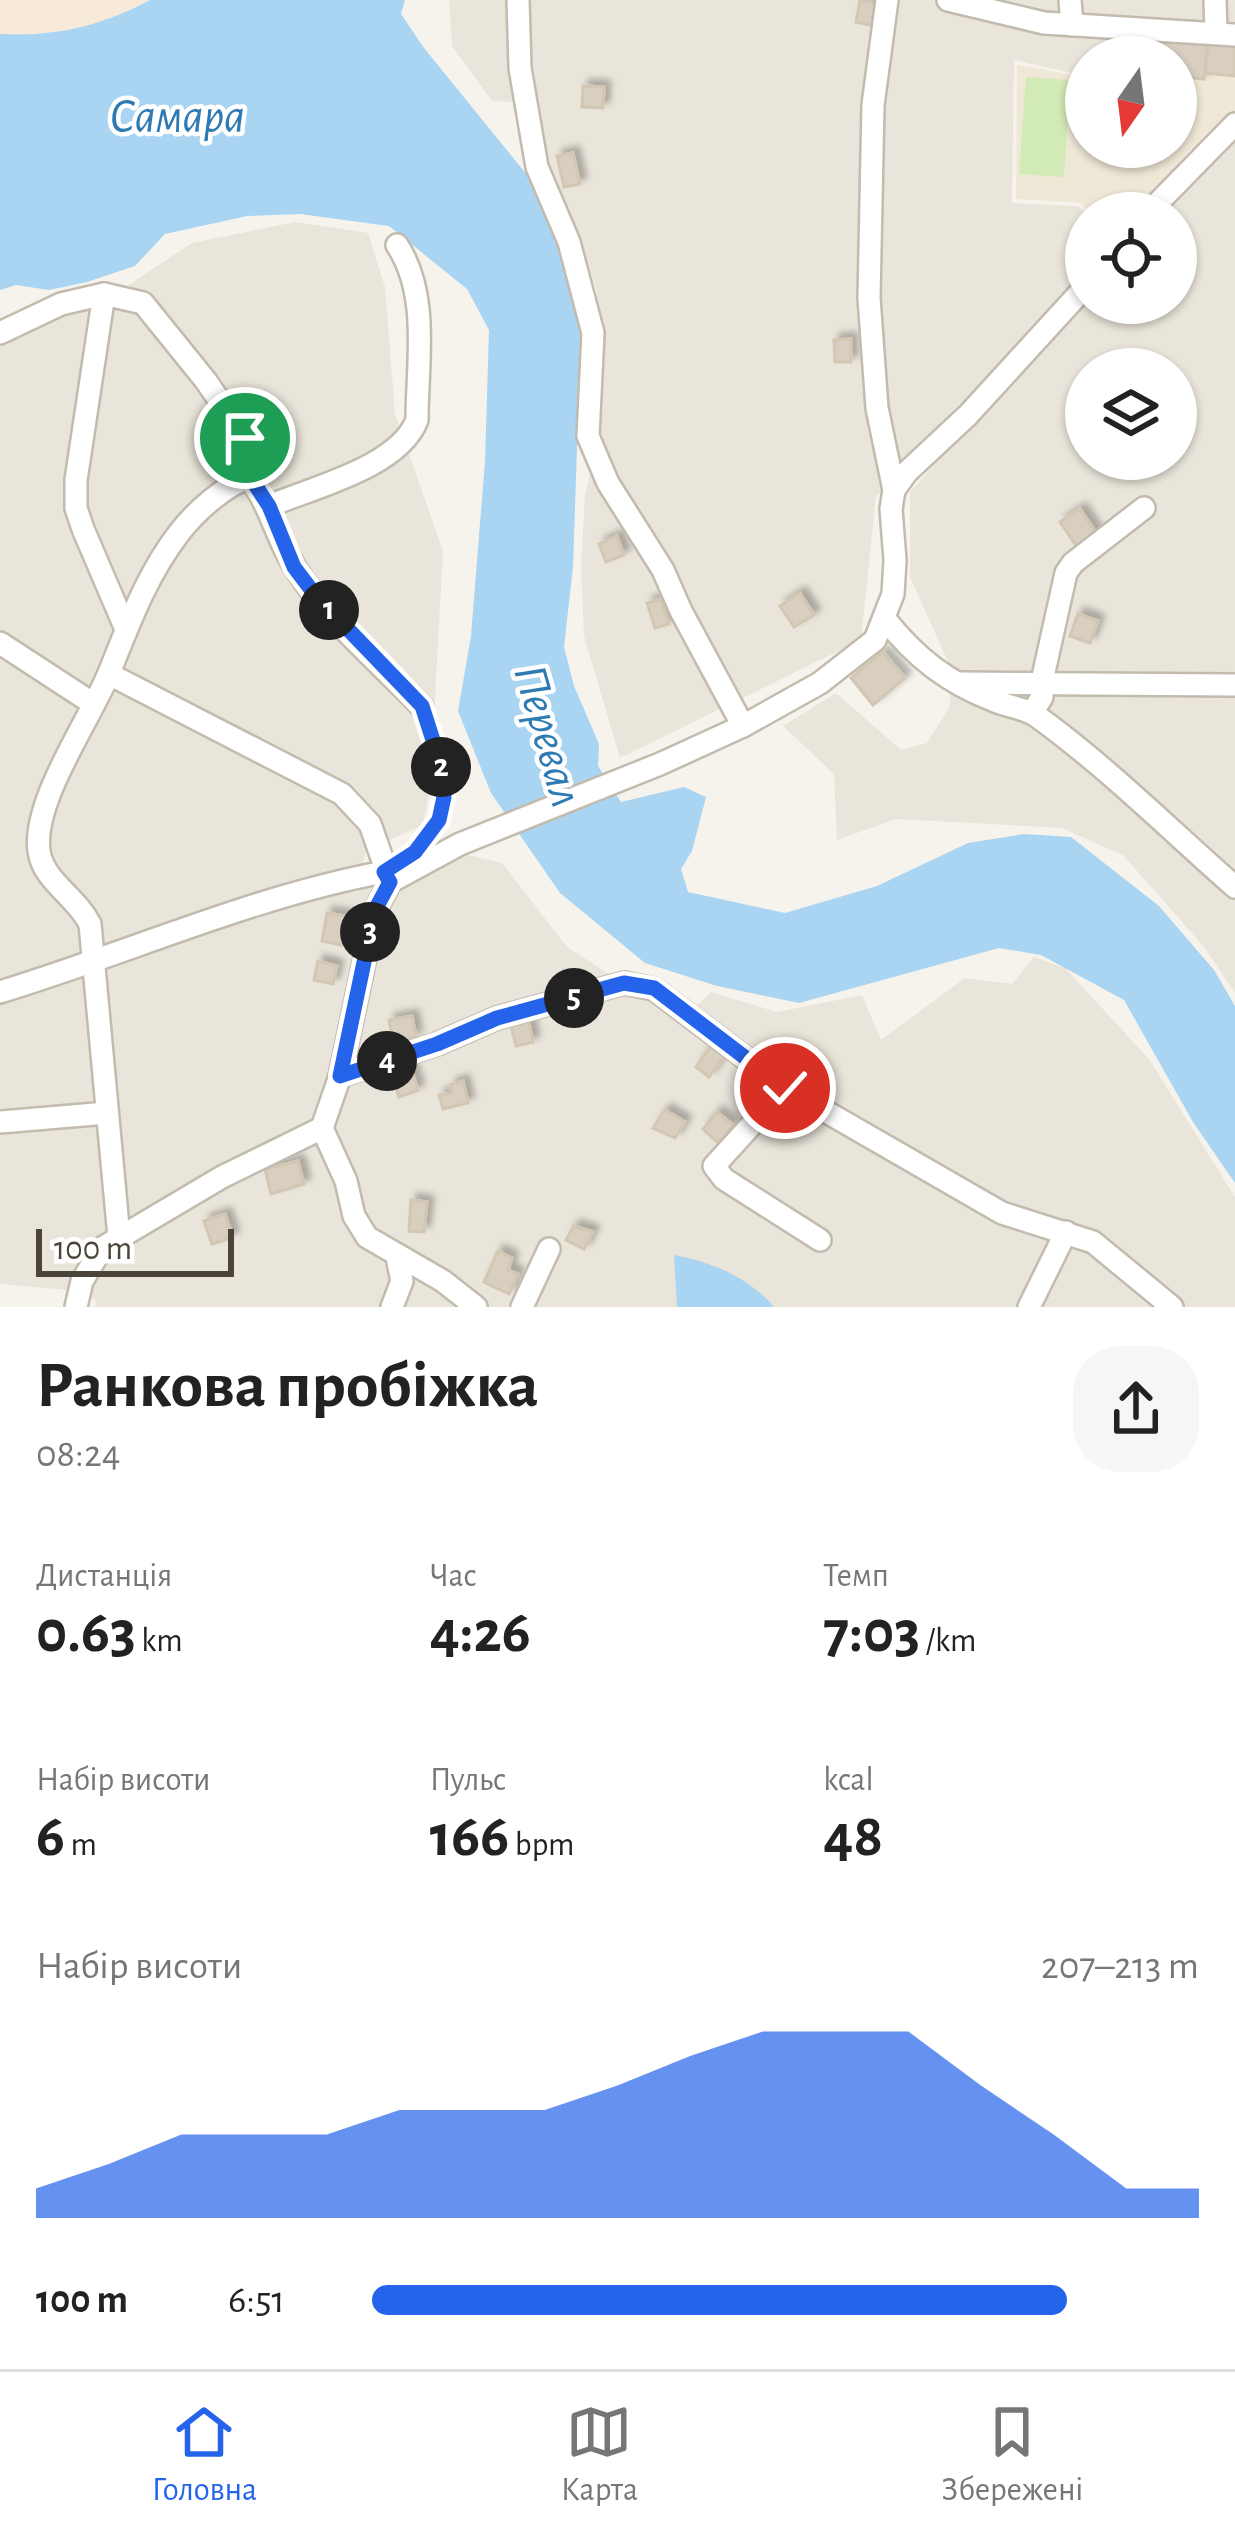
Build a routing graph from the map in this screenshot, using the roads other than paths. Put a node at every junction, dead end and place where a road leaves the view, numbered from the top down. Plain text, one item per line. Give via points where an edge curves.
1 (518, 0) edge
2 (886, 0) edge
3 (948, 0) edge
4 (1070, 0) edge
5 (1215, 0) edge
6 (1072, 25) junction
7 (1225, 34) edge
8 (1235, 124) edge
9 (1169, 192) edge
10 (397, 245) dead end
11 (104, 294) junction
12 (1065, 311) edge
13 (0, 333) edge
14 (250, 477) junction
15 (894, 490) junction
16 (269, 506) junction
17 (1144, 508) dead end
18 (885, 620) junction
19 (124, 627) junction
20 (0, 643) edge
21 (109, 674) junction
22 (1042, 681) junction
23 (954, 683) junction
24 (1235, 686) edge
25 (92, 703) junction
26 (422, 706) road end
27 (1033, 712) junction
28 (742, 726) junction
29 (387, 877) junction
30 (1235, 887) edge
31 (92, 963) junction
32 (0, 992) edge
33 (340, 1076) junction
34 (785, 1088) junction
35 (106, 1113) junction
36 (0, 1122) edge
37 (322, 1128) junction
38 (1066, 1232) junction
39 (118, 1237) junction
40 (820, 1240) dead end
41 (550, 1249) dead end
42 (397, 1257) junction
43 (76, 1307) edge
44 (392, 1307) edge
45 (476, 1307) edge
46 (522, 1307) edge
47 (1029, 1307) edge
48 (1172, 1307) edge

1 - 28 street via 537,167 569,242 593,333 588,436
2 - 15 street via 874,105 869,298 877,408
3 - 6 street
4 - 6 street
5 - 7 street
6 - 7 street
8 - 9 street
10 - 16 street via 418,292 411,436 375,464
11 - 13 street
11 - 14 street via 142,304 206,381 245,438
11 - 19 street via 76,508
12 - 15 street
14 - 16 street
14 - 19 street via 184,526
15 - 18 street via 893,594
16 - 26 street via 294,567 316,596
17 - 22 street via 1073,562
18 - 23 street
18 - 28 street via 853,661
19 - 21 street
20 - 25 street
21 - 25 street
21 - 29 street via 342,794 370,824
22 - 23 street
22 - 24 street
22 - 27 street
23 - 27 street
25 - 31 street via 38,847 44,870 80,903 90,924
27 - 30 street
28 - 29 street
29 - 31 street via 224,913
29 - 33 street
31 - 32 street
31 - 35 street
33 - 34 street via 497,1018 624,983 654,988
33 - 37 street
34 - 38 street via 1002,1214
34 - 40 street via 714,1166
35 - 36 street
35 - 39 street
37 - 39 street
37 - 42 street via 354,1216 368,1238
38 - 47 street
38 - 48 street via 1094,1242
39 - 43 street via 92,1261
41 - 46 street
42 - 44 street via 402,1281
42 - 45 street

